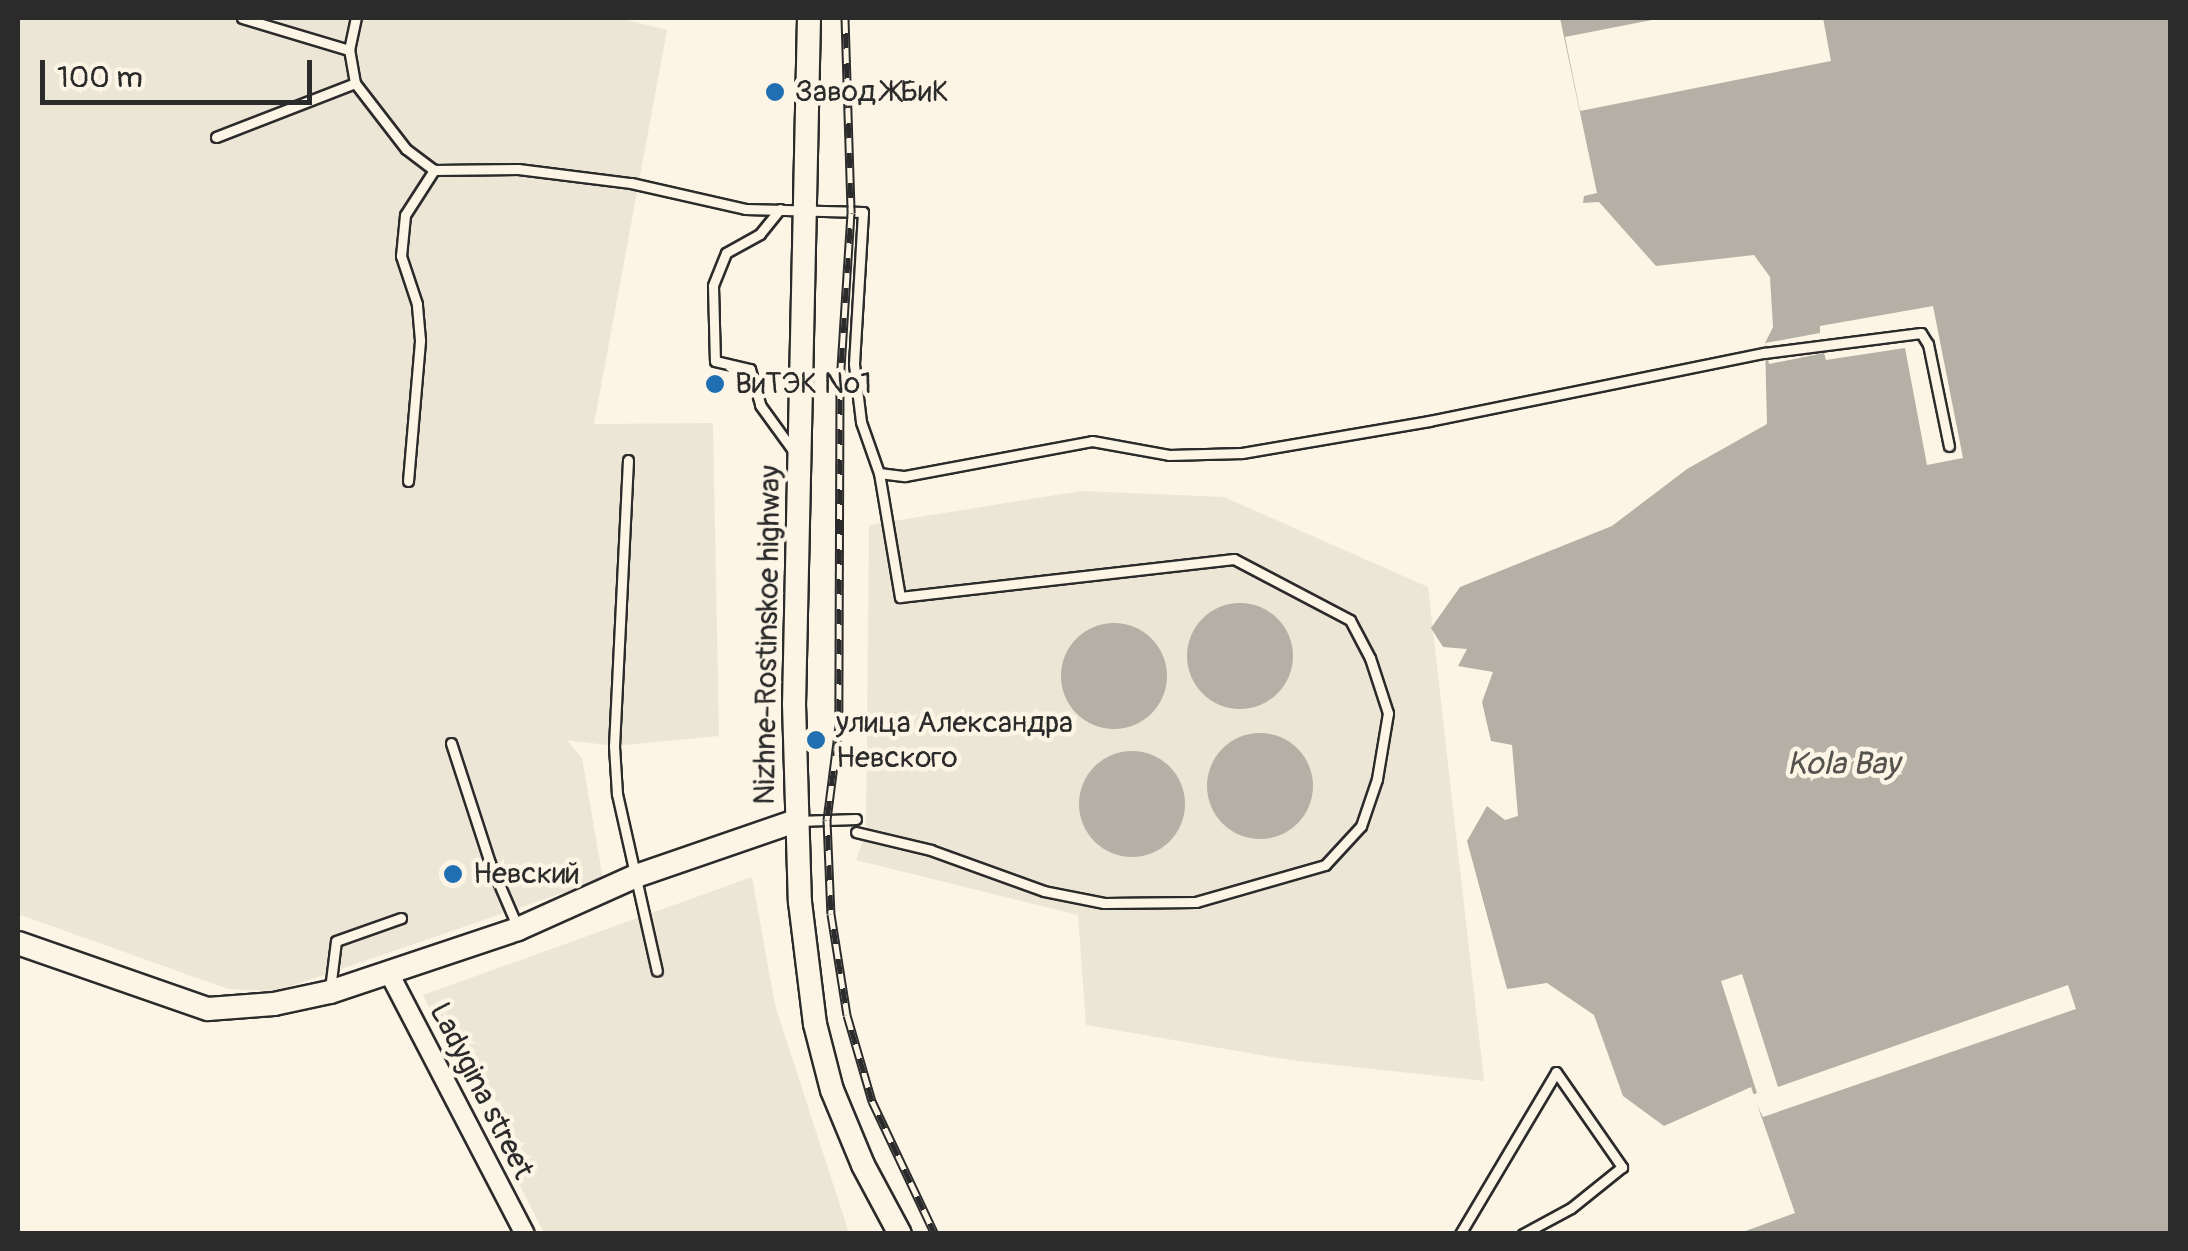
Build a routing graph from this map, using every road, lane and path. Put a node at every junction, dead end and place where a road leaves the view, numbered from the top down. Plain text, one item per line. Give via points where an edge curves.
1 (242, 18) edge
2 (356, 18) edge
3 (810, 18) edge
4 (349, 50) junction
5 (355, 83) junction
6 (216, 137) dead end
7 (434, 170) junction
8 (806, 209) junction
9 (780, 210) junction
10 (1948, 446) dead end
11 (628, 460) dead end
12 (800, 460) junction
13 (879, 473) junction
14 (408, 481) dead end
15 (452, 743) dead end
16 (856, 819) dead end
17 (796, 821) junction
18 (856, 832) dead end
19 (636, 876) junction
20 (401, 918) dead end
21 (518, 930) junction
22 (18, 944) edge
23 (657, 971) dead end
24 (390, 974) junction
25 (330, 992) junction
26 (525, 1234) edge
27 (900, 1234) edge
28 (1460, 1234) edge
29 (1523, 1234) edge

1 - 4 lane
2 - 4 lane
3 - 8 street, Nizhne-Rostinskoe highway
4 - 5 lane
5 - 6 lane
5 - 7 lane via 406,149
7 - 9 lane via 518,168 632,184 745,210
7 - 14 lane via 405,216 401,256 417,304 420,340
8 - 9 lane
8 - 12 street, Nizhne-Rostinskoe highway
8 - 13 lane via 863,212 854,364 860,422
9 - 12 lane via 760,234 726,253 713,286 715,360 750,370 760,405
10 - 13 lane via 1921,334 1764,353 1242,452 1169,454 1092,442 905,476
11 - 19 lane via 614,746 617,794
12 - 17 street, Nizhne-Rostinskoe highway
13 - 18 lane via 900,598 1234,559 1350,620 1388,713 1361,826 1325,865 1196,902 1104,904
15 - 21 lane
16 - 17 lane
17 - 19 street
17 - 27 street, Nizhne-Rostinskoe highway via 804,948 823,1060 845,1126
19 - 21 street
19 - 23 lane
20 - 25 lane via 336,942
21 - 24 street
22 - 25 street via 208,1010
24 - 25 street
24 - 26 street, Ladygina street
28 - 29 lane via 1556,1072 1622,1168

